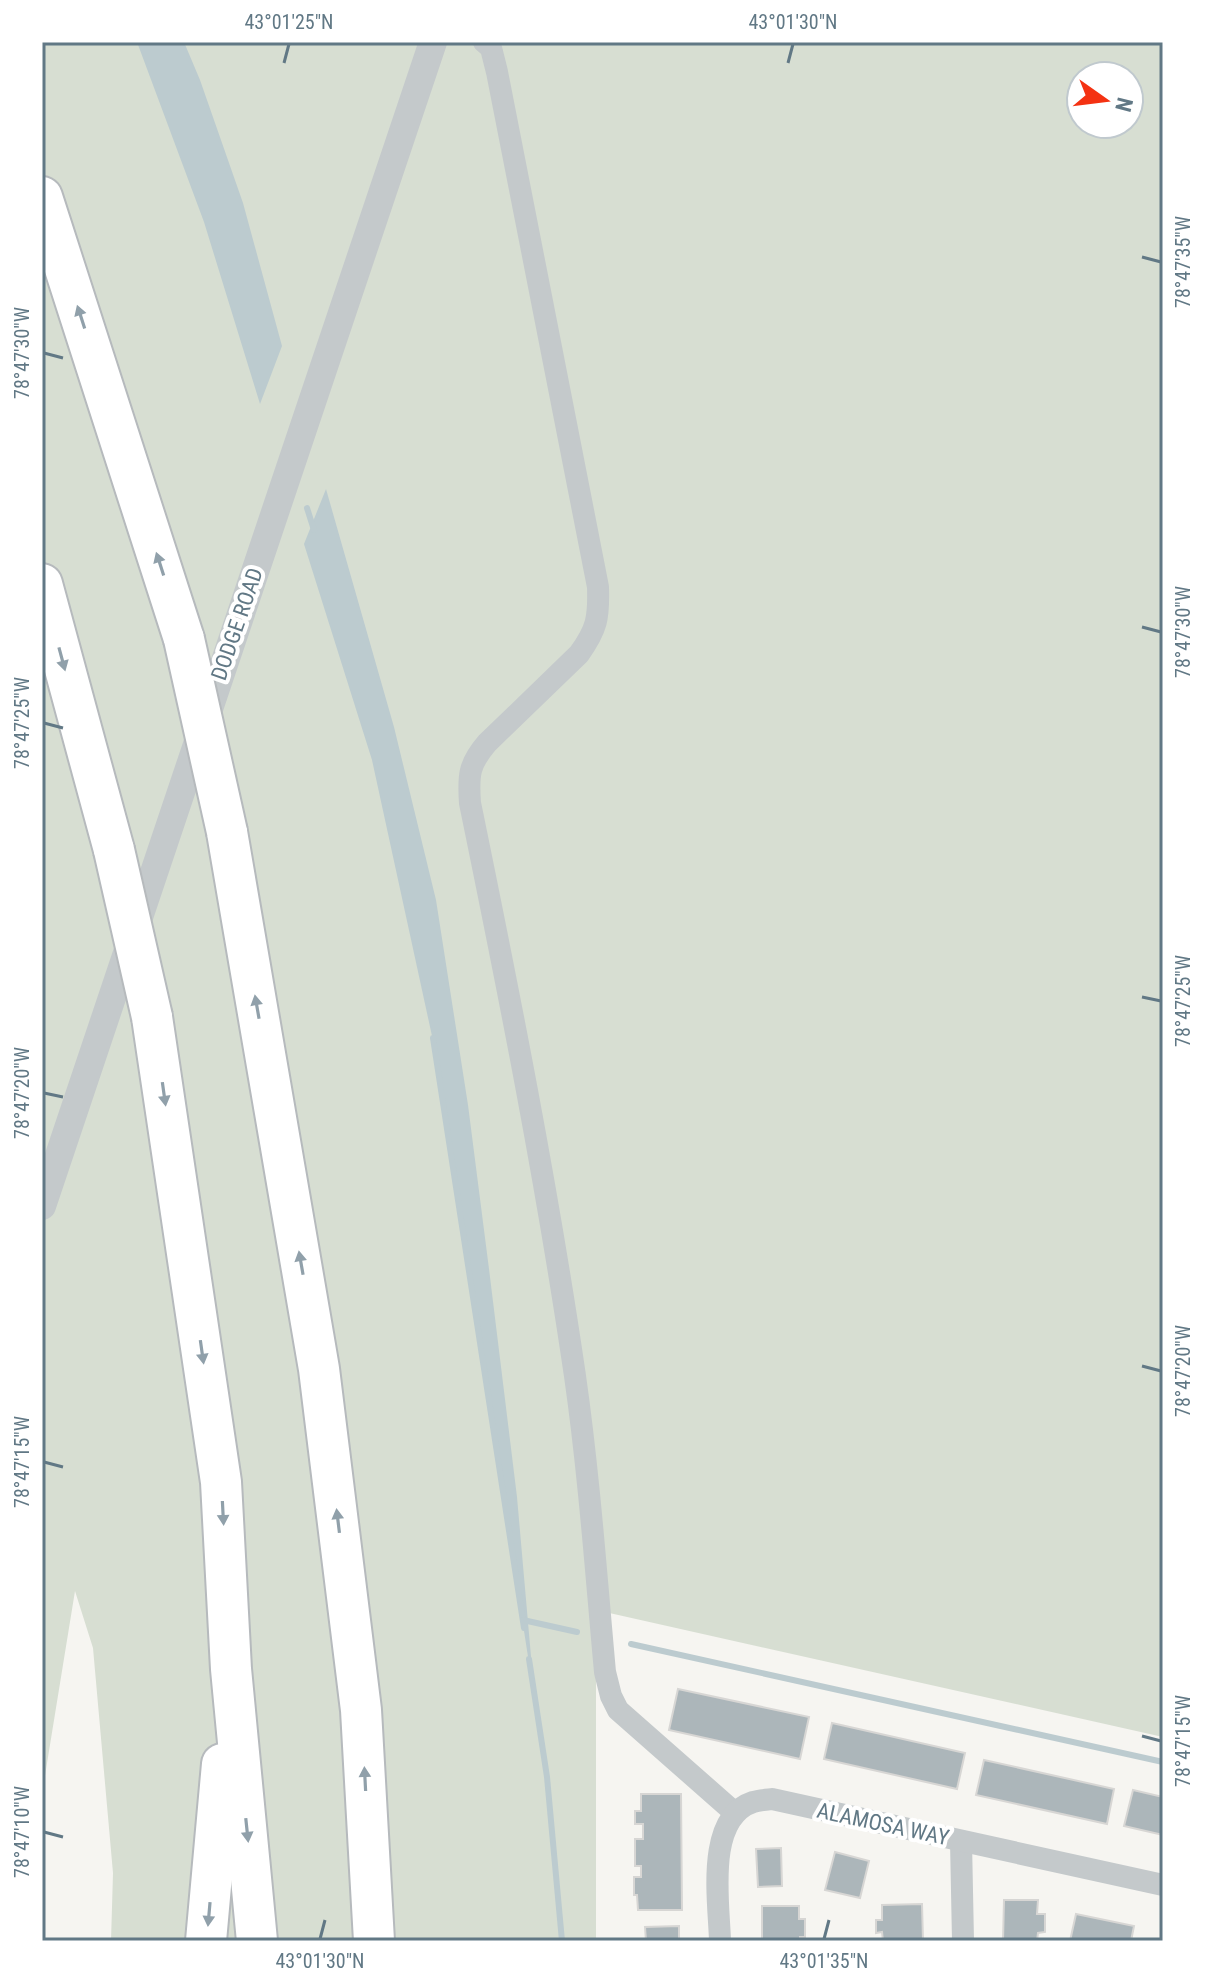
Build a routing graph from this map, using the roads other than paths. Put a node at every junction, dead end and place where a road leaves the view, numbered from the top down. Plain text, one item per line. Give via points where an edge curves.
1 (433, 42) edge
2 (484, 42) edge
3 (42, 197) edge
4 (42, 584) edge
5 (42, 1206) edge
6 (231, 1669) junction
7 (735, 1813) junction
8 (368, 1828) junction
9 (961, 1841) junction
10 (1163, 1885) edge
11 (206, 1941) edge
12 (257, 1941) edge
13 (374, 1941) edge
14 (401, 1941) edge
15 (720, 1941) edge
16 (963, 1941) edge

1 - 5 street, DODGE ROAD
2 - 7 street via 491,48 500,88 598,587 599,614 579,654 475,758 468,779 470,803 528,1088 575,1377 611,1696 618,1710
8 -> 3 highway, bridge via 361,1710 319,1369 227,832 184,639
4 -> 6 highway, bridge via 114,850 152,1017 221,1482
6 -> 11 highway
6 -> 12 highway
7 - 9 street, ALAMOSA WAY via 752,1802 772,1799
7 - 15 street via 718,1853
8 - 13 highway
8 - 14 highway
9 - 10 street, ALAMOSA WAY
9 - 16 street

